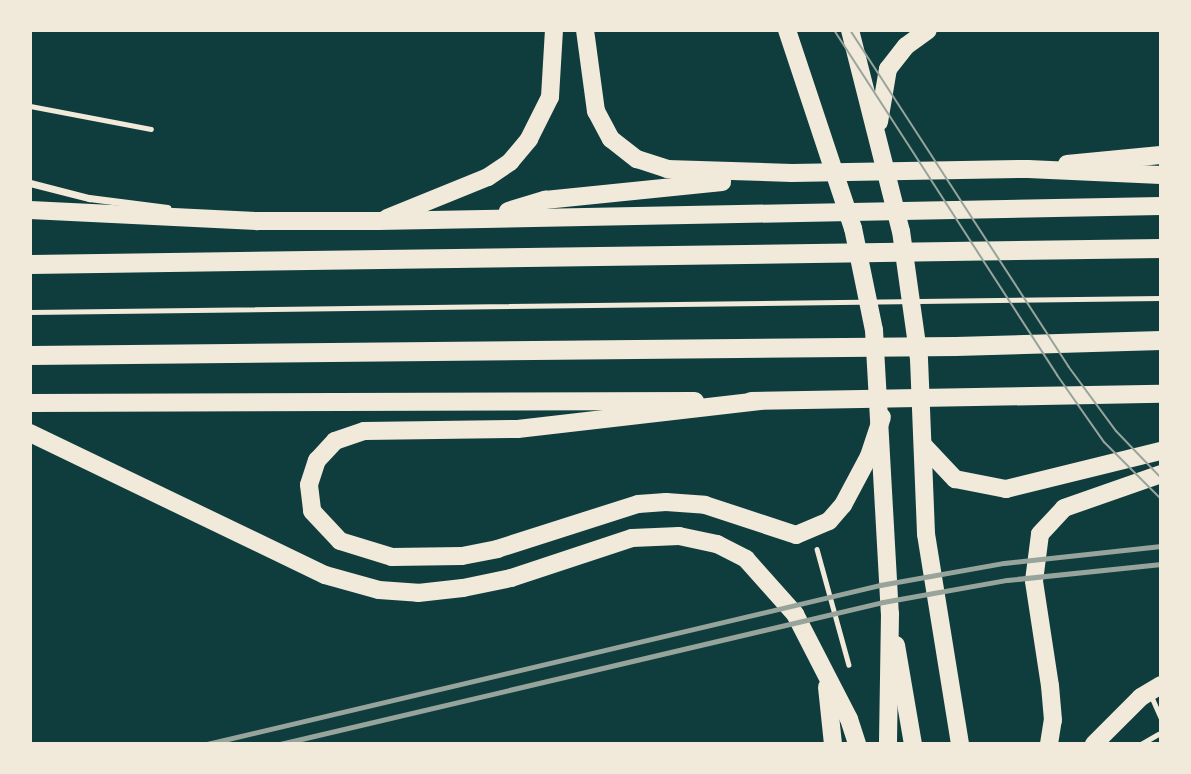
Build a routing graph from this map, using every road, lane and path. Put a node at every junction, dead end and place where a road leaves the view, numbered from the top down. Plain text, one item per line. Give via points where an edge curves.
1 (554, 30) edge
2 (585, 30) edge
3 (787, 30) edge
4 (850, 30) edge
5 (928, 30) edge
6 (30, 106) edge
7 (151, 129) dead end
8 (878, 150) junction
9 (1161, 155) edge
10 (1028, 169) junction
11 (792, 173) junction
12 (1161, 176) edge
13 (30, 183) edge
14 (1161, 205) edge
15 (30, 210) edge
16 (483, 218) junction
17 (258, 221) junction
18 (378, 221) junction
19 (1161, 248) edge
20 (30, 264) edge
21 (1161, 298) edge
22 (30, 312) edge
23 (1161, 340) edge
24 (30, 355) edge
25 (1161, 394) edge
26 (760, 401) junction
27 (30, 403) edge
28 (882, 417) junction
29 (30, 433) edge
30 (923, 445) junction
31 (1161, 451) edge
32 (1161, 474) edge
33 (810, 531) junction
34 (890, 614) junction
35 (827, 680) junction
36 (1155, 688) edge
37 (1161, 718) edge
38 (1161, 732) edge
39 (961, 742) edge
40 (833, 744) edge
41 (857, 744) edge
42 (888, 744) edge
43 (913, 744) edge
44 (1049, 744) edge
45 (1094, 744) edge
46 (1141, 744) edge

1 - 18 main road via 550,97 530,139 510,162 488,177
2 - 11 main road via 596,111 611,139 637,159 667,169
3 - 28 main road via 853,228 874,330
4 - 8 main road
5 - 8 main road via 906,46 888,69 878,105
6 - 7 lane
8 - 30 main road via 903,244 919,359
9 - 10 main road
10 - 11 main road
10 - 12 main road
11 - 16 main road via 545,200
13 - 17 street via 89,198
14 - 16 main road
15 - 17 main road
16 - 18 main road
17 - 18 main road
19 - 20 highway
21 - 22 lane
23 - 24 highway
25 - 26 main road
26 - 27 main road
26 - 33 main road via 518,429 364,431 335,441 317,460 309,485 312,511 340,541 392,557 485,551 638,504 666,502 705,505 796,535
28 - 33 main road via 869,456 843,505
28 - 34 main road
29 - 35 main road via 325,575 379,590 418,593 512,578 632,538 679,536 717,544 746,559 771,583 795,614
30 - 31 main road via 956,479 1006,489
30 - 39 main road via 926,534
32 - 44 main road via 1064,508 1040,534 1034,581 1051,698
33 - 35 path via 849,661 848,669
34 - 42 main road
34 - 43 main road
35 - 40 main road
35 - 41 main road
36 - 37 lane
36 - 45 main road
38 - 46 path

